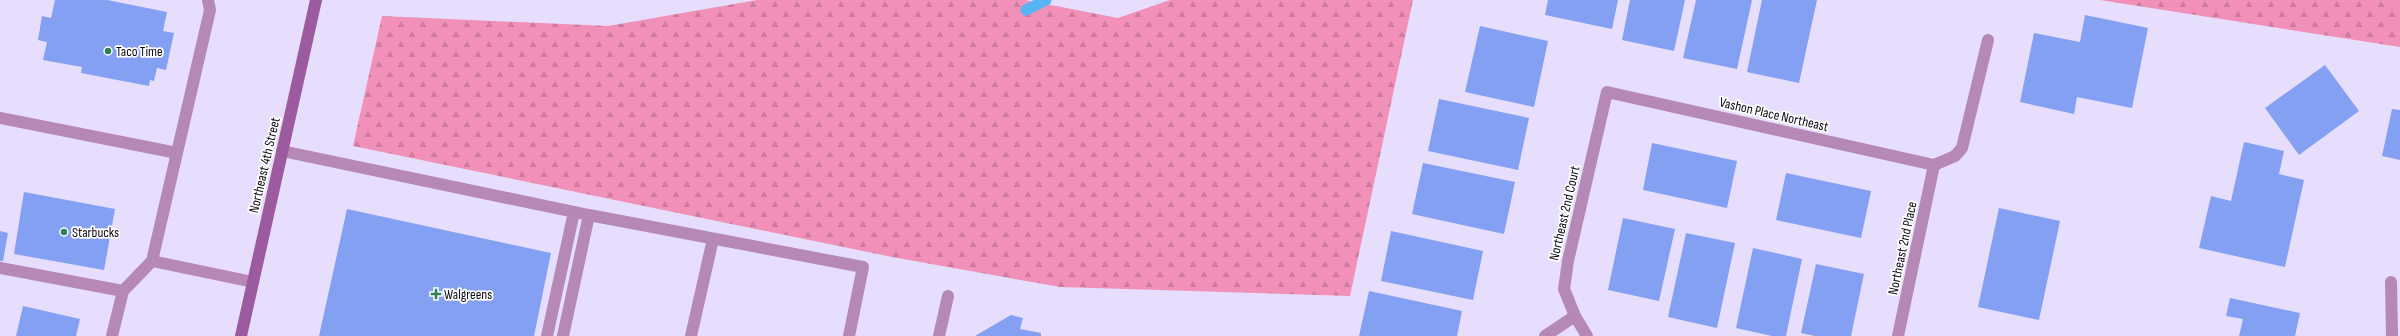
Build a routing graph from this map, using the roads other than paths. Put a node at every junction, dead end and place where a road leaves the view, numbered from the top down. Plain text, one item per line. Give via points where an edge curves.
1 (208, 0) edge
2 (316, 0) edge
3 (1988, 40) dead end
4 (1607, 92) joint
5 (0, 118) edge
6 (282, 151) junction
7 (177, 153) junction
8 (1934, 166) junction
9 (574, 212) junction
10 (589, 215) junction
11 (713, 239) junction
12 (152, 261) junction
13 (0, 268) edge
14 (253, 282) junction
15 (2391, 282) dead end
16 (123, 291) junction
17 (948, 296) dead end
18 (1575, 316) junction
19 (112, 336) edge
20 (240, 336) edge
21 (547, 336) edge
22 (563, 336) edge
23 (691, 336) edge
24 (849, 336) edge
25 (939, 336) edge
26 (1546, 336) edge
27 (1587, 336) edge
28 (1898, 336) edge
29 (2392, 336) edge

1 - 7 street via 210,10
2 - 6 main road, Northeast 4th Street
3 - 8 street via 1962,148 1955,156
4 - 8 street, Vashon Place Northeast
4 - 18 street, Northeast 2nd Court via 1568,261 1564,289
5 - 7 street
6 - 9 street
6 - 14 main road, Northeast 4th Street
7 - 12 street
8 - 28 street, Northeast 2nd Place
9 - 10 street
9 - 21 street
10 - 11 street
10 - 22 street
11 - 23 street
11 - 24 street via 863,267
12 - 14 street
12 - 16 street
13 - 16 street
14 - 20 main road, Northeast 4th Street
15 - 29 street
16 - 19 street
17 - 25 street
18 - 26 street
18 - 27 street, Northeast 2nd Court

